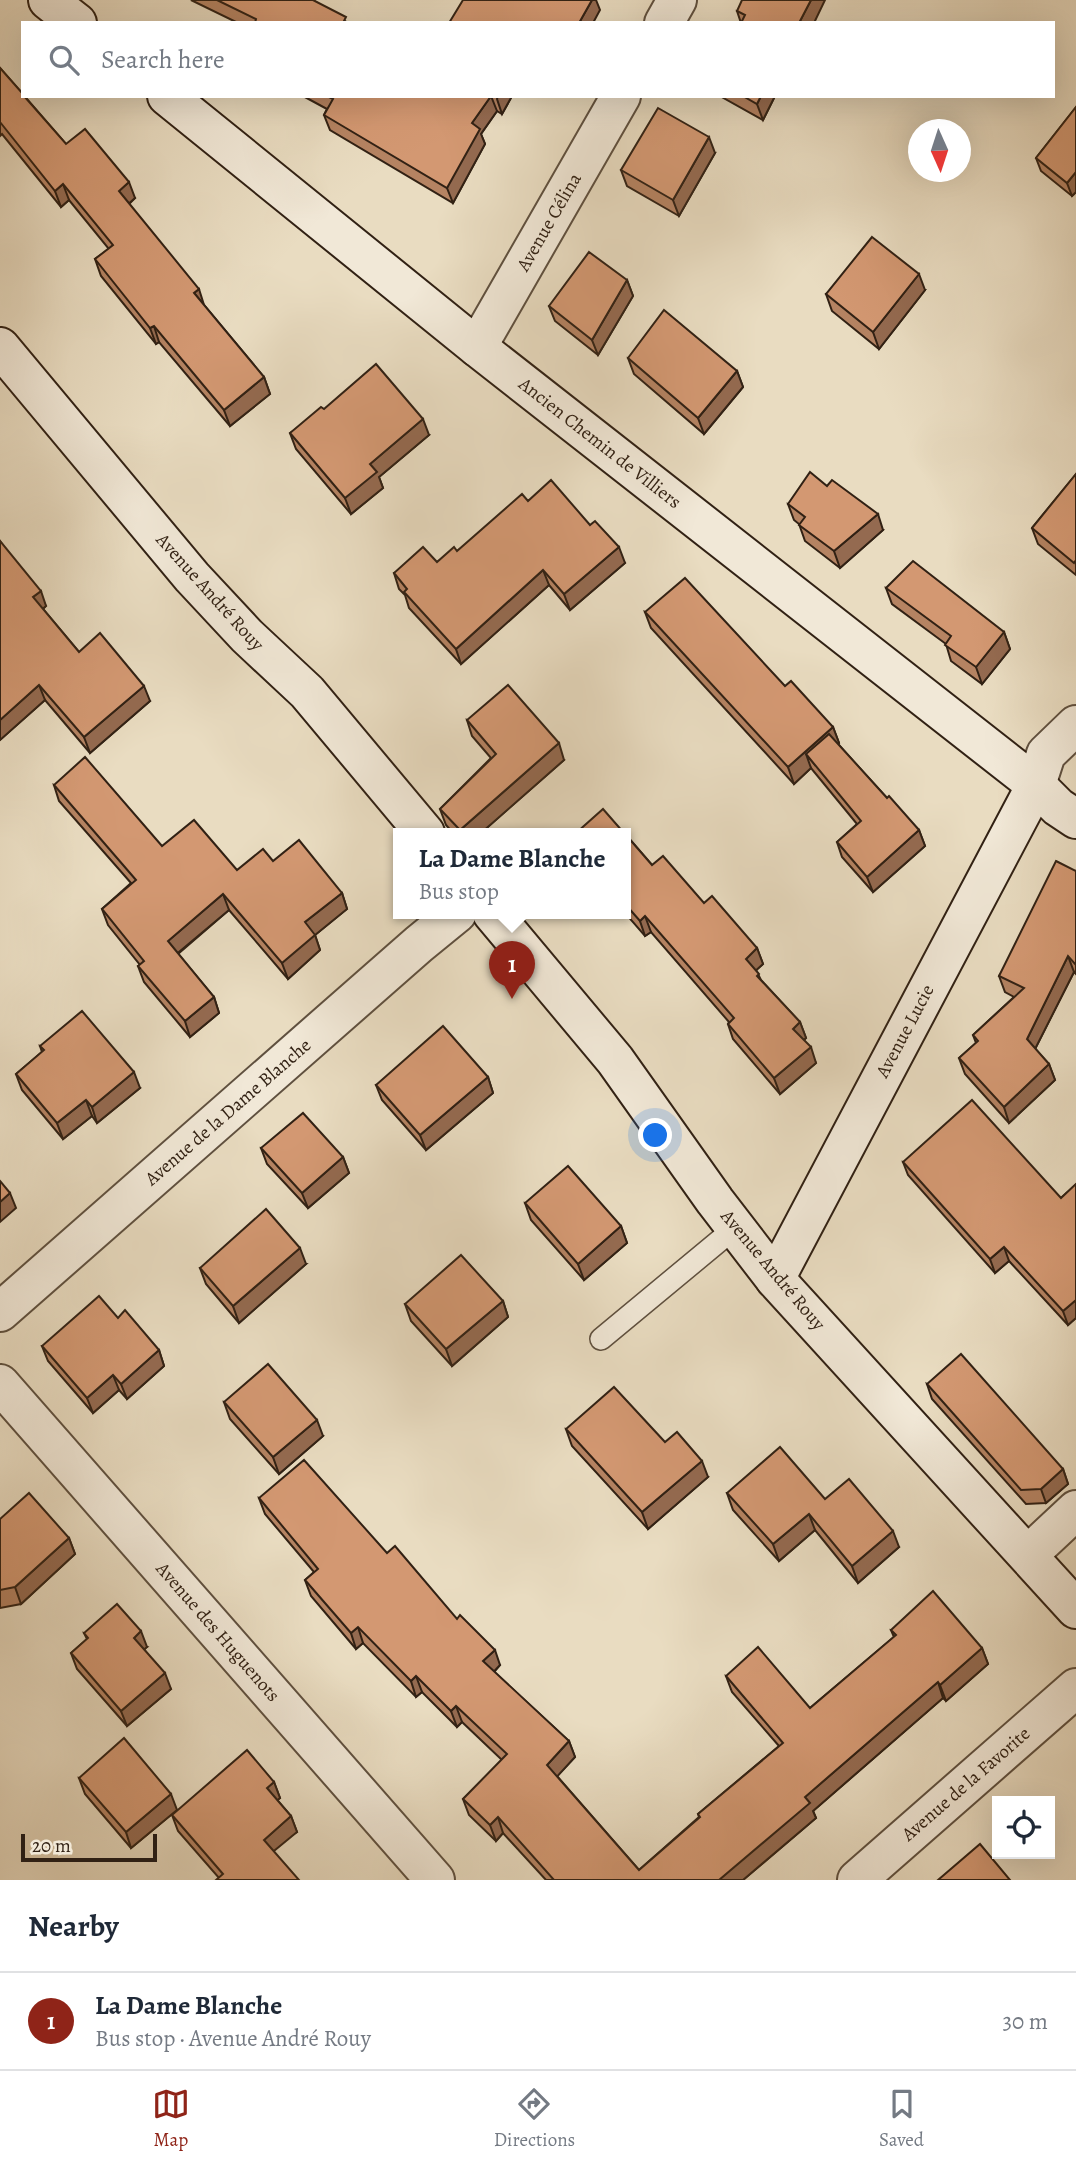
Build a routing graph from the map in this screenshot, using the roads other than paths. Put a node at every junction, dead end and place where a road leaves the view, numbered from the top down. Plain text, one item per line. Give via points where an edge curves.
1 (48, 0) edge
2 (677, 0) edge
3 (74, 21) edge
4 (665, 21) edge
5 (169, 98) edge
6 (620, 98) edge
7 (0, 347) edge
8 (477, 347) junction
9 (1076, 725) edge
10 (1036, 785) junction
11 (1076, 819) edge
12 (421, 828) edge
13 (450, 919) edge
14 (497, 919) edge
15 (736, 1227) junction
16 (775, 1279) junction
17 (0, 1312) edge
18 (601, 1339) dead end
19 (0, 1384) edge
20 (1076, 1510) edge
21 (1028, 1555) junction
22 (1076, 1609) edge
23 (1076, 1688) edge
24 (435, 1880) edge
25 (857, 1880) edge

1 - 3 street
2 - 4 street
5 - 8 street, Ancien Chemin de Villiers
6 - 8 street, Avenue Célina
7 - 12 street, Avenue André Rouy via 192,577 307,692
8 - 10 street, Ancien Chemin de Villiers
9 - 10 street, Avenue Lucie via 1046,754
10 - 11 street, Ancien Chemin de Villiers
10 - 16 street, Avenue Lucie
13 - 17 street, Avenue de la Dame Blanche
14 - 15 street, Avenue André Rouy via 615,1060
15 - 16 street, Avenue André Rouy
15 - 18 lane
16 - 21 street, Avenue André Rouy
19 - 24 street, Avenue des Huguenots
20 - 21 street
21 - 22 street, Avenue André Rouy
23 - 25 street, Avenue de la Favorite

